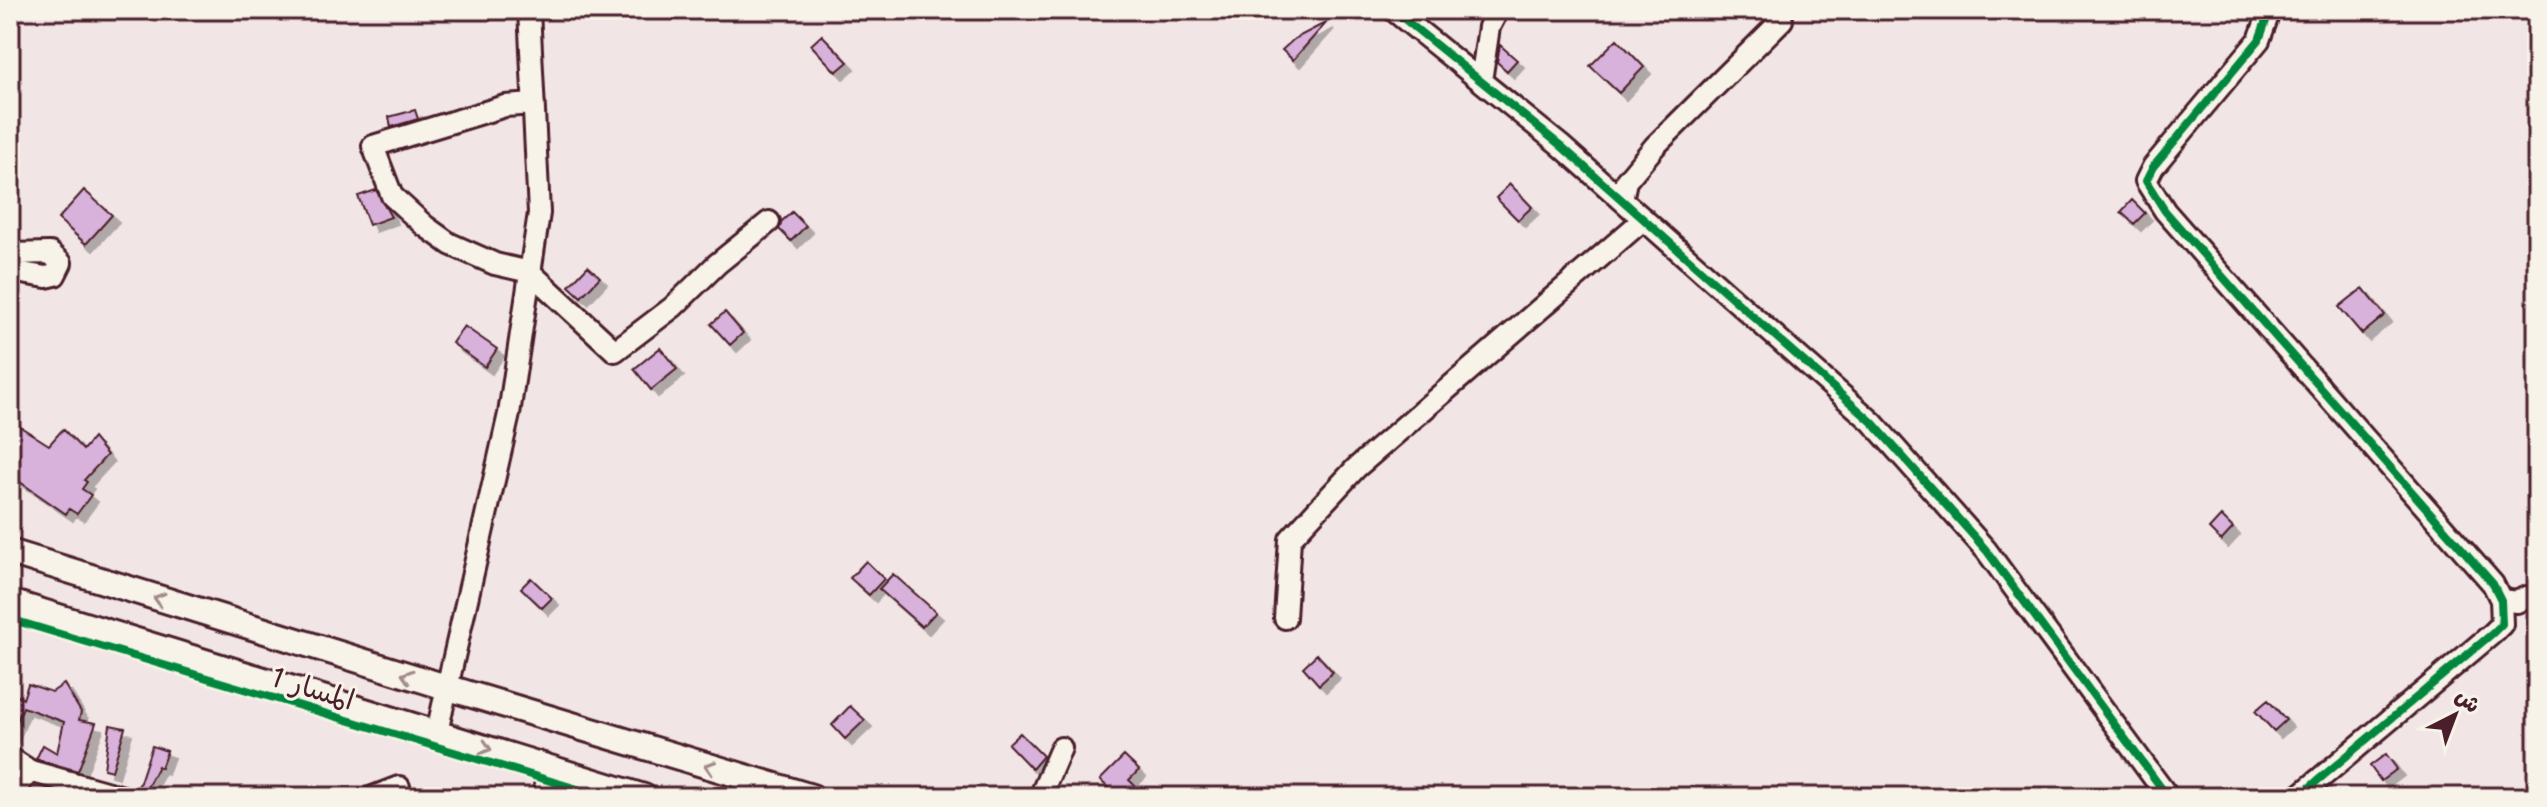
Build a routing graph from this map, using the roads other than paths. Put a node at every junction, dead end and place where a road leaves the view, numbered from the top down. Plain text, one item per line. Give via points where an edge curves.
1 (529, 10) edge
2 (1393, 10) edge
3 (1498, 10) edge
4 (2270, 10) edge
5 (1782, 20) dead end
6 (1481, 81) junction
7 (534, 104) junction
8 (1622, 200) junction
9 (1644, 219) junction
10 (769, 222) dead end
11 (10, 254) edge
12 (10, 271) edge
13 (530, 272) junction
14 (10, 552) edge
15 (2501, 600) junction
16 (2537, 600) edge
17 (10, 602) edge
18 (1285, 618) dead end
19 (449, 688) junction
20 (437, 732) junction
21 (1061, 748) dead end
22 (10, 758) edge
23 (547, 767) junction
24 (30, 771) junction
25 (399, 787) dead end
26 (10, 795) edge
27 (123, 797) edge
28 (373, 797) edge
29 (544, 797) edge
30 (644, 797) edge
31 (812, 797) edge
32 (1040, 797) edge
33 (2168, 797) edge
34 (2298, 797) edge

1 - 7 street
2 - 6 street
3 - 6 street via 1489,27
4 - 15 street via 2259,40 2146,181 2165,211 2493,584
5 - 8 street via 1655,146 1626,181
6 - 8 street
7 - 13 street via 539,213
7 - 13 street via 505,106 373,146 392,196 425,226 484,259
8 - 9 street
9 - 18 street via 1356,468 1290,539
9 - 33 street via 1872,422 1986,550
10 - 13 street via 615,351
11 - 12 street via 50,253 61,263 55,275 46,277
13 - 19 street via 509,414
19 -> 14 main road
15 - 16 street
15 - 34 street via 2502,624
17 - 20 main road
19 - 20 street
31 -> 19 main road
20 -> 23 main road
21 - 32 street
22 - 24 street
23 - 29 street
23 - 30 main road
24 - 26 street
24 - 27 street
25 - 28 street

